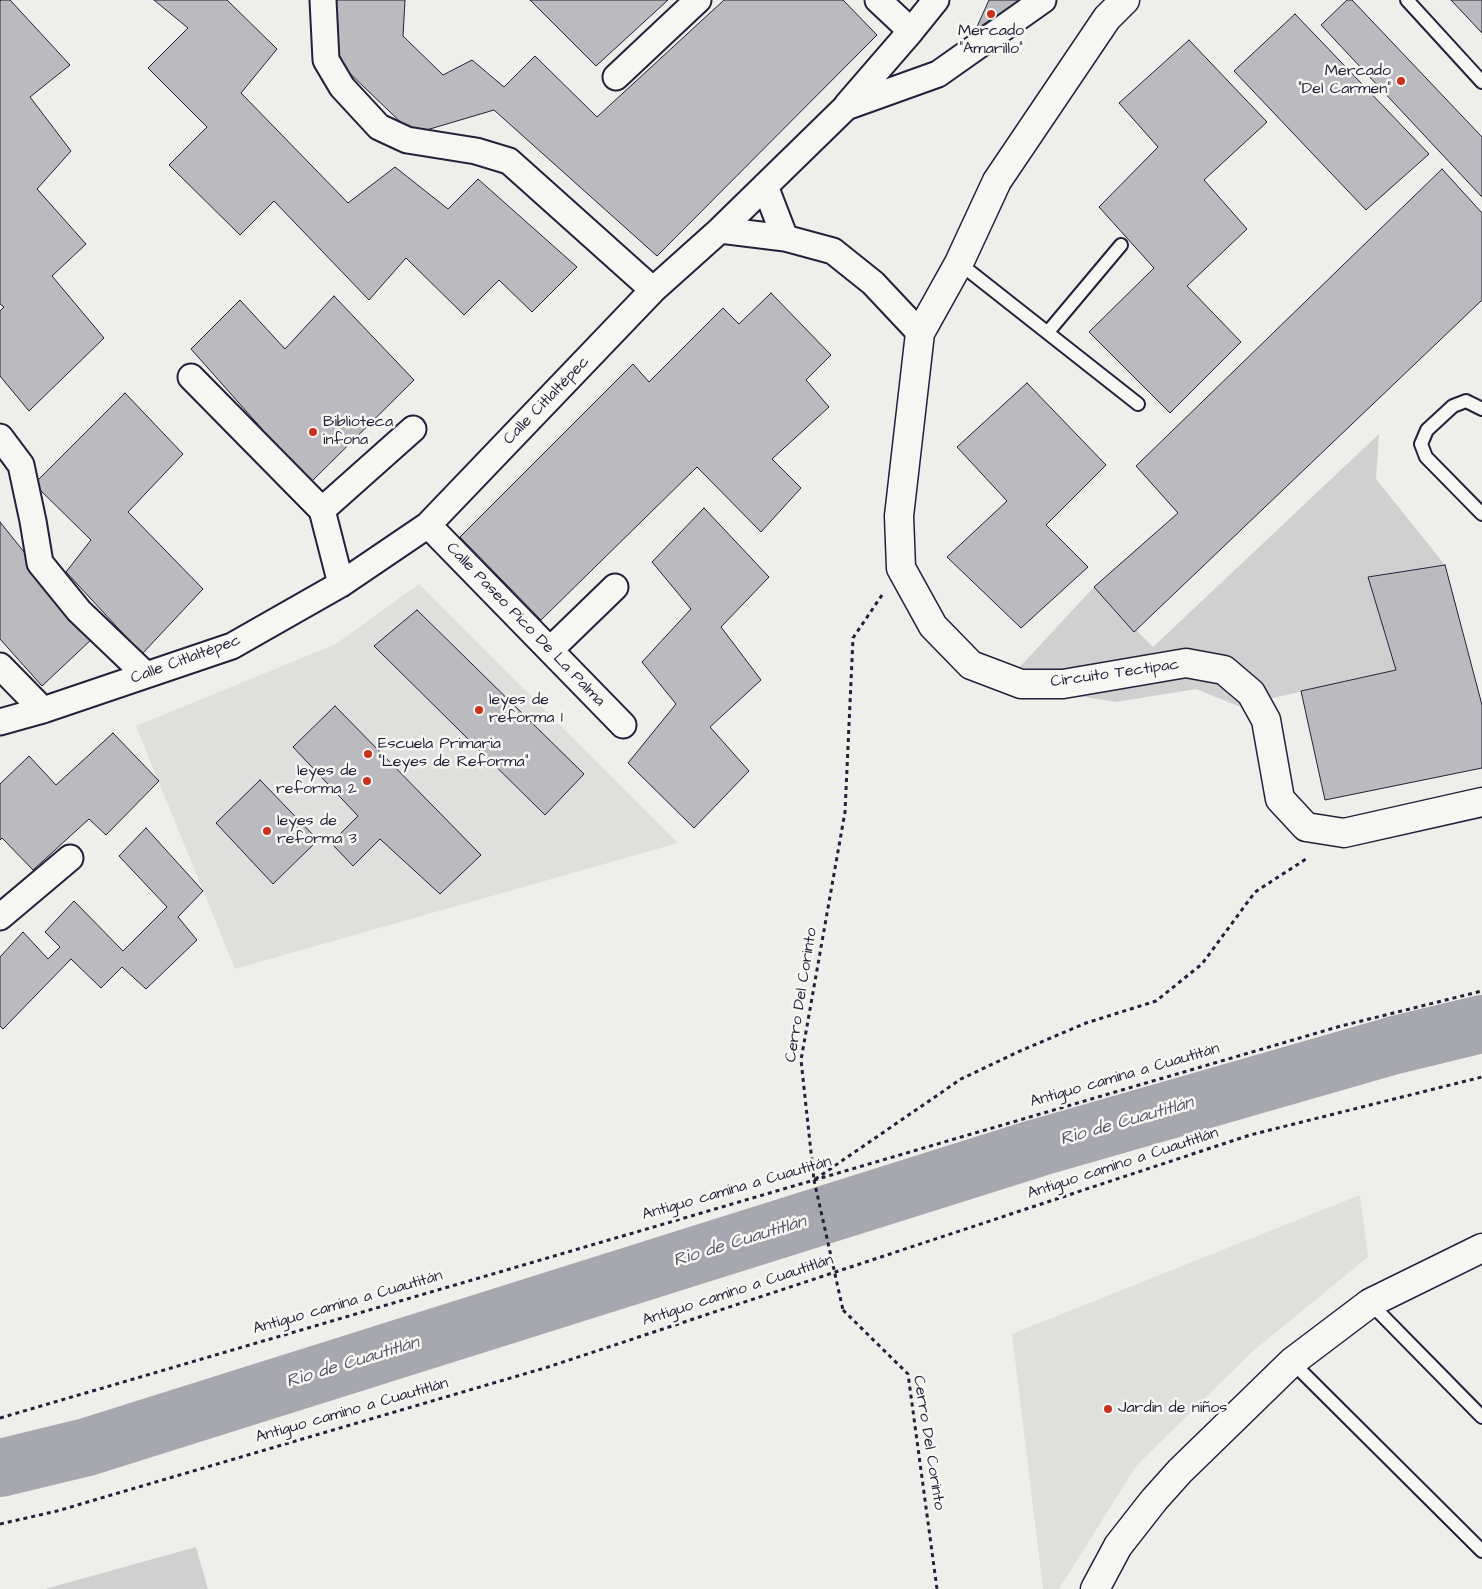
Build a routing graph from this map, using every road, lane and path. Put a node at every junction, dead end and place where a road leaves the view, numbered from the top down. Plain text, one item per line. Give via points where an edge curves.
1 (323, 0) edge
2 (698, 0) edge
3 (878, 0) edge
4 (936, 0) edge
5 (1043, 0) edge
6 (1125, 0) edge
7 (1406, 0) edge
8 (912, 31) junction
9 (616, 76) dead end
10 (1482, 82) edge
11 (846, 107) junction
12 (764, 186) junction
13 (720, 230) junction
14 (785, 238) junction
15 (1121, 245) dead end
16 (959, 263) junction
17 (653, 290) junction
18 (1048, 332) junction
19 (920, 333) junction
20 (191, 377) dead end
21 (1138, 404) dead end
22 (1482, 410) edge
23 (413, 429) dead end
24 (0, 436) edge
25 (322, 510) junction
26 (1482, 514) edge
27 (428, 525) junction
28 (901, 568) junction
29 (341, 584) junction
30 (615, 587) dead end
31 (550, 650) junction
32 (0, 666) edge
33 (146, 675) junction
34 (43, 710) junction
35 (0, 722) edge
36 (623, 725) dead end
37 (1482, 802) edge
38 (1344, 833) junction
39 (70, 858) dead end
40 (0, 917) edge
41 (1482, 992) edge
42 (1482, 1077) edge
43 (814, 1180) junction
44 (1482, 1248) edge
45 (1370, 1303) junction
46 (1292, 1362) junction
47 (1482, 1417) edge
48 (0, 1418) edge
49 (0, 1524) edge
50 (1482, 1550) edge
51 (937, 1589) edge
52 (1095, 1589) edge

1 - 17 street via 326,60 342,87 380,127 407,140 476,151 509,161
2 - 9 street
3 - 8 street
4 - 8 street
5 - 11 street, Calle Citlaltépec via 938,74
6 - 16 street via 1107,18 997,181
7 - 10 lane
8 - 11 street
11 - 12 street, Calle Citlaltépec
12 - 13 street, Calle Citlaltépec
12 - 14 street
13 - 14 street
13 - 17 street, Calle Citlaltépec
14 - 19 street via 833,251 873,283
15 - 18 lane
16 - 18 lane
16 - 19 street
17 - 27 street, Calle Citlaltépec
18 - 21 lane
19 - 28 street, Circuito Tectipac via 899,516
20 - 25 street
22 - 26 lane via 1466,401 1453,406 1427,430 1421,444 1426,457
23 - 25 street
24 - 33 street via 21,465 40,563 79,611
25 - 29 street
27 - 29 street, Calle Citlaltépec
27 - 31 street, Calle Paseo Pico De La Palma
28 - 38 street, Circuito Tectipac via 933,626 972,665 1021,684 1064,684 1186,663 1224,670 1251,693 1266,720 1280,799 1306,827
28 - 43 path, Cerro Del Corinto via 853,638 845,812 801,1060
29 - 33 street, Calle Citlaltépec via 232,646
30 - 31 street
31 - 36 street, Calle Paseo Pico De La Palma
32 - 34 street
33 - 34 street, Calle Citlaltépec
34 - 35 street, Calle Citlaltépec
37 - 38 street, Circuito Tectipac
38 - 43 path via 1255,892 1202,964 1156,1001 1086,1023 961,1079
39 - 40 street
41 - 43 path, Antiguo camina a Cuautitán via 1341,1026
42 - 49 path, Antiguo camino a Cuautitlán via 1250,1135 548,1367 57,1511
43 - 48 path, Antiguo camina a Cuautitán
43 - 51 path, Cerro Del Corinto, bridge via 843,1310 908,1374
44 - 45 street
45 - 46 street
45 - 47 lane
46 - 50 lane
46 - 52 street via 1154,1500 1118,1546

